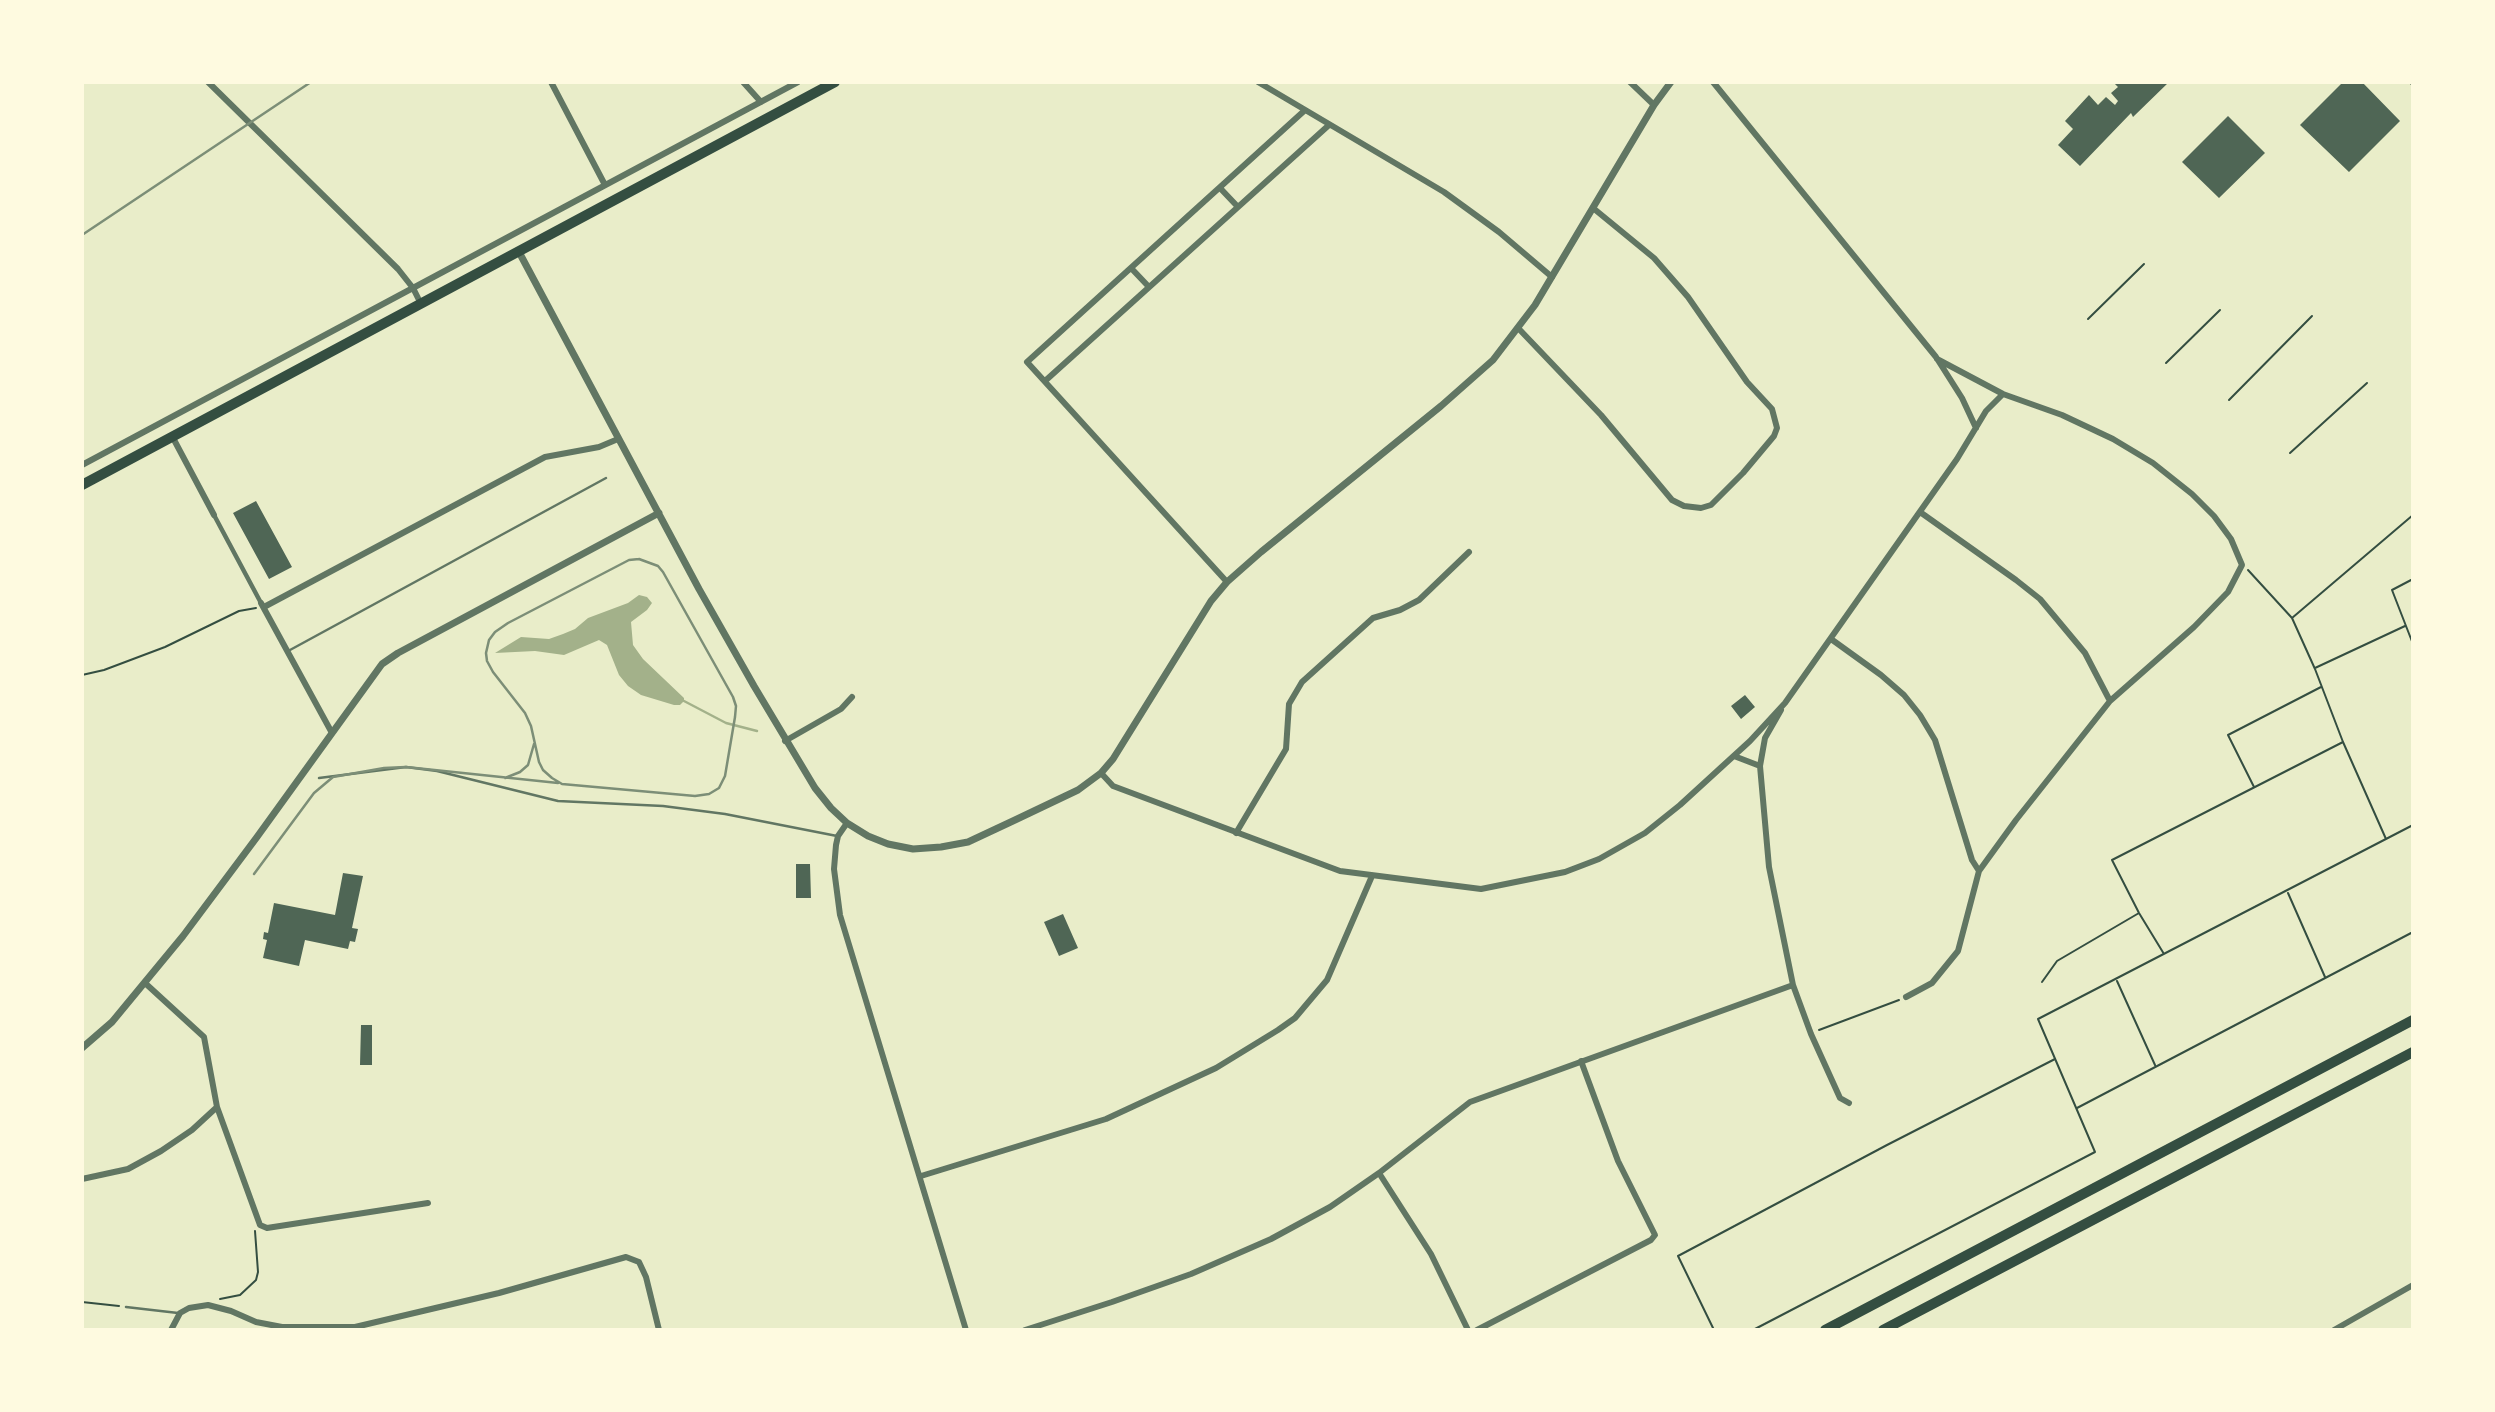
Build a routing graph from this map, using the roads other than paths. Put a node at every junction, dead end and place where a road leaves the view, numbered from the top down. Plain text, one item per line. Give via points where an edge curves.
1 (208, 82) edge
2 (551, 82) edge
3 (744, 82) edge
4 (798, 82) edge
5 (835, 82) edge
6 (1258, 82) edge
7 (1630, 82) edge
8 (1671, 82) edge
9 (1713, 82) edge
10 (761, 102) junction
11 (1654, 105) junction
12 (1304, 111) junction
13 (1329, 125) junction
14 (605, 184) junction
15 (1220, 188) junction
16 (1238, 208) junction
17 (1593, 208) junction
18 (519, 253) junction
19 (1131, 268) junction
20 (1552, 277) junction
21 (1149, 287) junction
22 (413, 288) junction
23 (421, 304) junction
24 (1519, 329) junction
25 (1937, 359) junction
26 (1045, 381) junction
27 (2003, 394) junction
28 (1976, 428) junction
29 (172, 436) junction
30 (618, 439) junction
31 (82, 465) edge
32 (606, 478) dead end
33 (82, 485) edge
34 (1920, 512) junction
35 (659, 513) junction
36 (214, 514) joint
37 (1469, 552) dead end
38 (1227, 582) junction
39 (262, 605) junction
40 (1831, 639) junction
41 (287, 652) junction
42 (852, 697) dead end
43 (2110, 701) junction
44 (1785, 703) junction
45 (332, 733) junction
46 (785, 741) junction
47 (1734, 756) junction
48 (1760, 766) junction
49 (1101, 773) junction
50 (319, 778) dead end
51 (848, 823) junction
52 (1237, 833) junction
53 (838, 836) junction
54 (1979, 871) junction
55 (1372, 876) junction
56 (145, 983) junction
57 (1793, 985) junction
58 (1906, 997) road end
59 (2413, 1020) edge
60 (82, 1048) edge
61 (2413, 1052) edge
62 (1581, 1061) junction
63 (1849, 1103) dead end
64 (217, 1107) junction
65 (1379, 1173) junction
66 (921, 1176) junction
67 (82, 1179) edge
68 (428, 1203) dead end
69 (2413, 1284) edge
70 (126, 1307) road end
71 (180, 1313) junction
72 (172, 1330) edge
73 (659, 1330) edge
74 (966, 1330) edge
75 (1025, 1330) edge
76 (1468, 1330) edge
77 (1477, 1330) edge
78 (1825, 1330) edge
79 (1883, 1330) edge
80 (2334, 1330) edge

1 - 22 street
2 - 14 street
3 - 10 street
4 - 10 street
5 - 18 main road
6 - 12 street
7 - 11 street
8 - 11 street
9 - 25 street
10 - 14 street
11 - 17 street
12 - 13 street
12 - 15 street
13 - 16 street
13 - 20 street via 1444,192
14 - 22 street
15 - 16 street
15 - 19 street
16 - 21 street
17 - 20 street
17 - 24 street via 1672,277 1747,382 1772,409 1777,428 1774,436 1711,505 1685,506 1672,500 1601,415
18 - 23 main road
18 - 30 street
19 - 21 street
19 - 26 street via 1027,362
20 - 24 street
21 - 26 street
22 - 23 street
22 - 31 street
23 - 29 main road
24 - 38 street via 1493,360 1441,407
25 - 27 street
25 - 28 street
26 - 38 street
27 - 28 street
27 - 43 street via 2062,415 2153,463 2214,516 2241,561 2228,592
28 - 34 street
29 - 33 main road
29 - 36 street
30 - 35 street
30 - 39 street via 545,457
32 - 41 lane
34 - 40 street
34 - 43 street via 2040,599 2085,653
35 - 45 street via 398,653 382,664
35 - 46 street
36 - 39 street
37 - 52 street via 1419,600 1373,618 1302,681 1289,704 1286,749
38 - 49 street via 1210,601
39 - 41 street
40 - 44 street
40 - 54 street via 1881,675 1920,715 1935,740
41 - 45 street
42 - 46 street via 841,709
43 - 54 street
44 - 47 street
44 - 48 street via 1766,738
45 - 56 street
46 - 51 street via 815,788
47 - 48 street
47 - 55 street via 1644,833 1565,872 1481,888
48 - 57 street via 1769,867
49 - 51 street via 1078,790 968,842 914,849 888,844
49 - 52 street via 1112,786
50 - 53 lane via 407,767 558,801 663,806
51 - 53 street
52 - 55 street via 1340,872
53 - 66 street via 834,869 840,915
54 - 58 street via 1958,951 1932,983
55 - 66 street via 1327,980 1295,1018 1268,1037 1204,1074 1106,1119
56 - 60 street
56 - 64 street via 204,1037
57 - 62 street
57 - 63 street via 1840,1098
59 - 78 highway
61 - 79 highway
62 - 65 street via 1470,1102
62 - 77 street via 1618,1161 1655,1235
64 - 67 street via 161,1152 128,1169
64 - 68 street via 260,1225 267,1228
65 - 75 street via 1271,1239 1112,1302
65 - 76 street via 1431,1254
66 - 74 street
69 - 80 street
70 - 71 lane
71 - 72 street
71 - 73 street via 208,1305 282,1327 355,1327 626,1257 639,1262 646,1277

